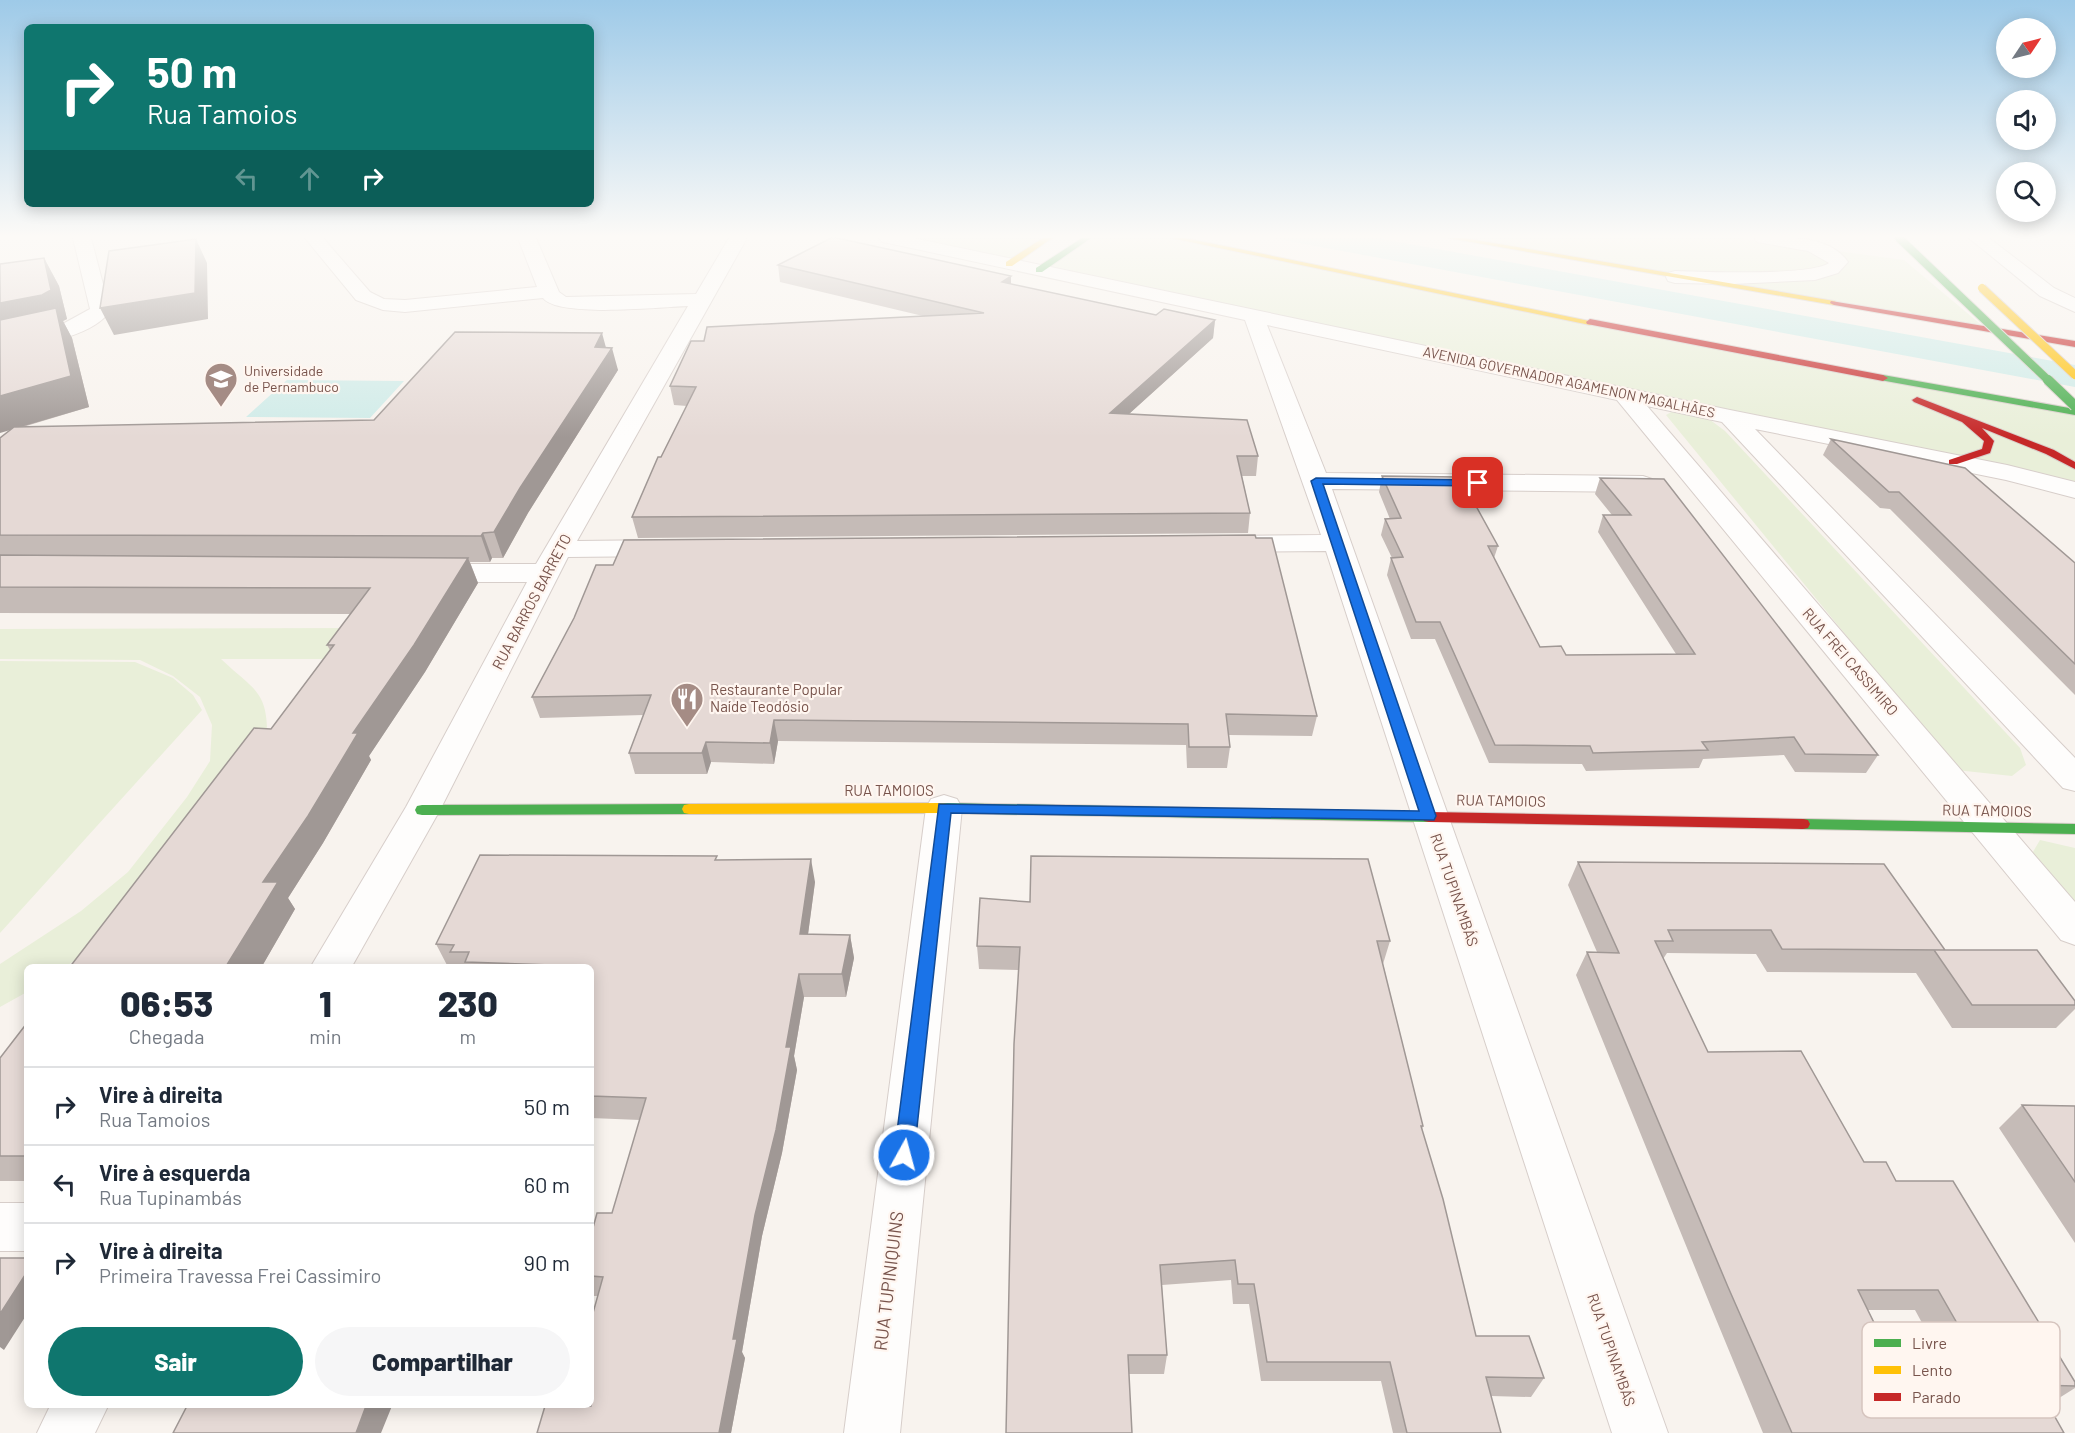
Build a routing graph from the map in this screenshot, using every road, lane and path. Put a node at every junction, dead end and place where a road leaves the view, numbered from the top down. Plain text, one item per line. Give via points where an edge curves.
1 (98, 305) edge
2 (382, 305) edge
3 (417, 305) edge
4 (701, 305) edge
5 (1209, 305) edge
6 (1507, 305) edge
7 (1841, 305) edge
8 (1968, 305) edge
9 (2000, 305) edge
10 (1253, 314) junction
11 (2075, 344) edge
12 (0, 345) edge
13 (1786, 361) junction
14 (2075, 375) edge
15 (1624, 394) junction
16 (2075, 406) edge
17 (2075, 412) edge
18 (1730, 417) junction
19 (1965, 417) junction
20 (1953, 462) junction
21 (2075, 466) edge
22 (1316, 481) junction
23 (1698, 485) junction
24 (2075, 490) edge
25 (1337, 543) junction
26 (1205, 544) edge
27 (690, 548) edge
28 (552, 561) junction
29 (404, 572) edge
30 (2075, 779) edge
31 (944, 808) junction
32 (422, 810) junction
33 (1428, 816) junction
34 (1992, 828) junction
35 (2075, 829) edge
36 (2075, 929) edge
37 (332, 964) edge
38 (0, 1227) edge
39 (24, 1227) edge
40 (79, 1408) edge
41 (65, 1433) edge
42 (872, 1433) edge
43 (1640, 1433) edge

1 - 12 street via 100,311 93,318 63,330
2 - 3 street
4 - 28 street, RUA BARROS BARRETO
5 - 10 street, AVENIDA GOVERNADOR AGAMENON MAGALHÃES
6 - 13 main road
7 - 11 main road
8 - 16 main road, bridge
9 - 14 main road, bridge
10 - 15 street, AVENIDA GOVERNADOR AGAMENON MAGALHÃES
10 - 22 street, RUA TUPINAMBÁS
13 - 17 main road
13 - 19 main road
15 - 18 street, AVENIDA GOVERNADOR AGAMENON MAGALHÃES
15 - 23 street, RUA FREI CASSIMIRO
18 - 20 street, AVENIDA GOVERNADOR AGAMENON MAGALHÃES
18 - 30 street
19 - 20 main road via 1989,441 1986,451
19 - 21 main road
20 - 24 street, AVENIDA GOVERNADOR AGAMENON MAGALHÃES
22 - 23 street
22 - 25 street, RUA TUPINAMBÁS
23 - 34 street, RUA FREI CASSIMIRO
25 - 26 street
25 - 33 street, RUA TUPINAMBÁS
27 - 28 street
28 - 29 street
28 - 32 street, RUA BARROS BARRETO
31 - 32 main road, RUA TAMOIOS
31 - 33 main road, RUA TAMOIOS
31 - 42 street, RUA TUPINIQUINS
32 - 37 street, RUA BARROS BARRETO
33 - 34 main road, RUA TAMOIOS
33 - 43 street, RUA TUPINAMBÁS
34 - 35 main road, RUA TAMOIOS
34 - 36 street, RUA FREI CASSIMIRO
38 - 39 street
40 - 41 street

